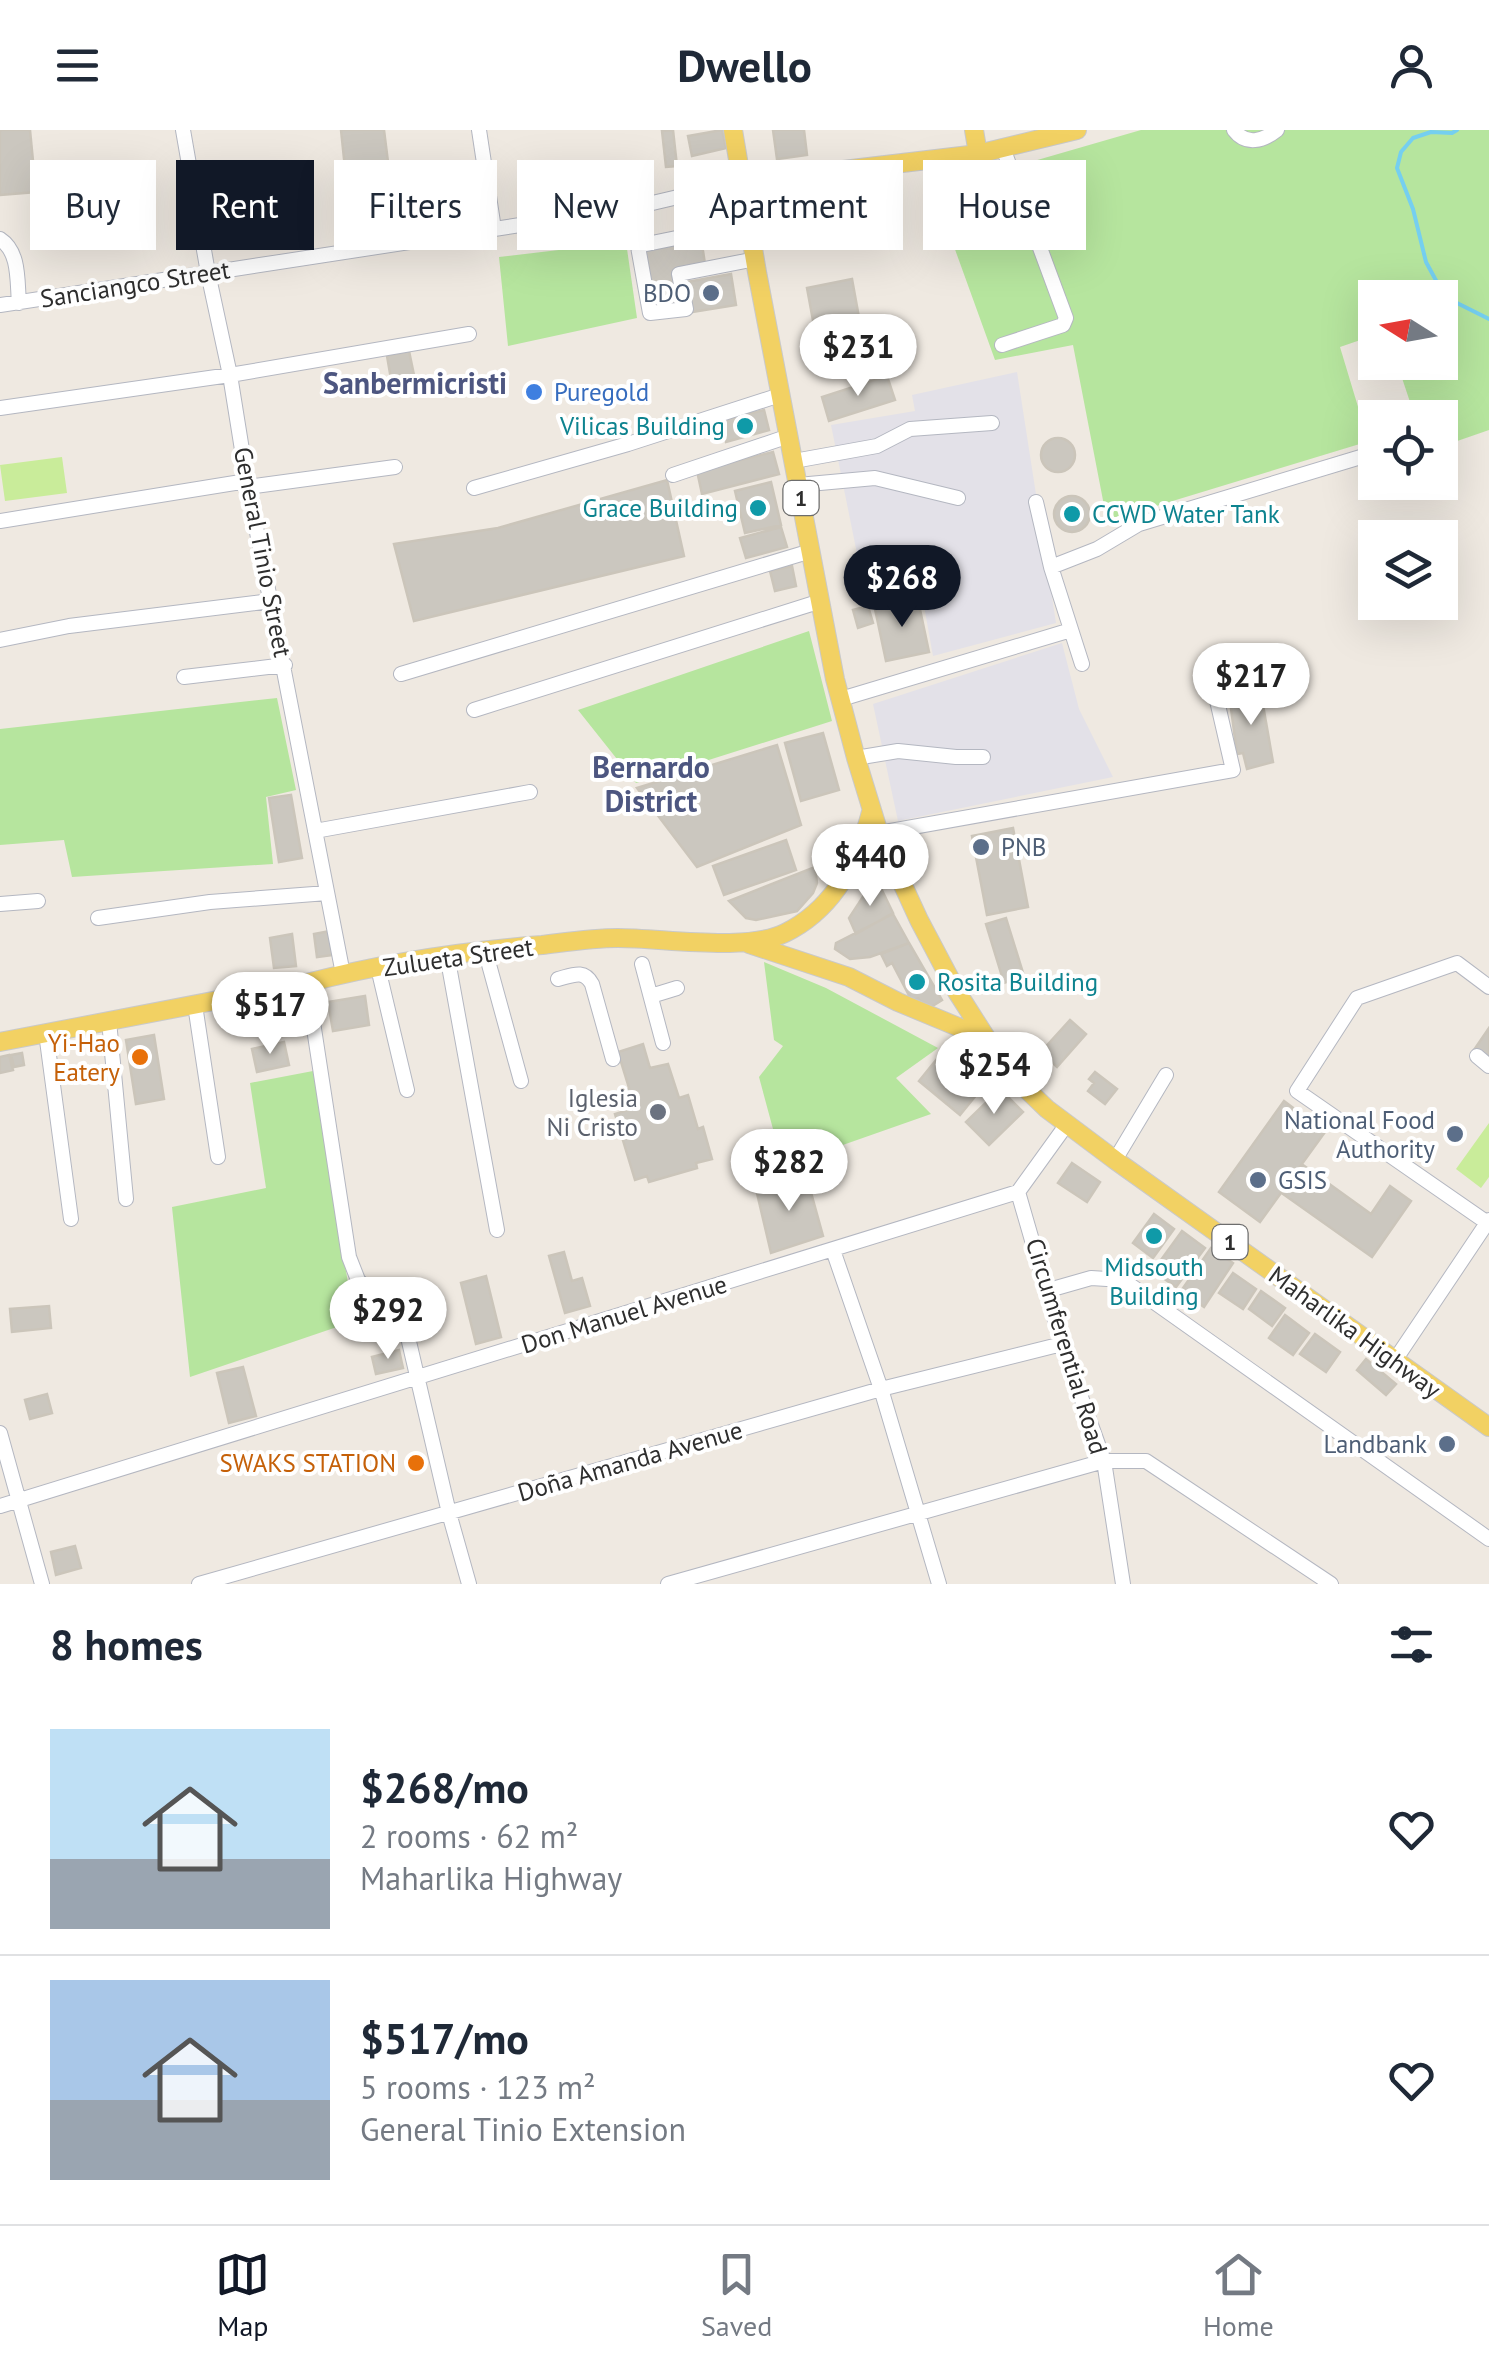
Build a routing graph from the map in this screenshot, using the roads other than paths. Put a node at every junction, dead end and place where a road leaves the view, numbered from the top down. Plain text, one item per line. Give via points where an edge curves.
1 (183, 130) edge
2 (478, 130) edge
3 (734, 130) edge
4 (974, 130) edge
5 (1077, 130) edge
6 (1234, 130) edge
7 (1277, 130) edge
8 (1003, 148) junction
9 (978, 154) junction
10 (483, 160) edge
11 (739, 160) edge
12 (903, 163) edge
13 (0, 239) edge
14 (354, 250) edge
15 (638, 250) edge
16 (755, 250) edge
17 (756, 258) junction
18 (208, 272) junction
19 (19, 303) junction
20 (0, 306) edge
21 (469, 334) dead end
22 (1002, 345) dead end
23 (230, 375) junction
24 (780, 395) junction
25 (0, 408) edge
26 (992, 424) dead end
27 (789, 436) junction
28 (1358, 458) edge
29 (794, 461) junction
30 (395, 468) dead end
31 (673, 475) dead end
32 (248, 484) junction
33 (798, 485) junction
34 (474, 488) dead end
35 (958, 498) dead end
36 (1036, 502) dead end
37 (0, 521) edge
38 (811, 551) junction
39 (1051, 566) junction
40 (270, 600) junction
41 (821, 601) junction
42 (1071, 630) junction
43 (0, 640) edge
44 (1082, 664) dead end
45 (285, 665) junction
46 (401, 674) dead end
47 (184, 677) dead end
48 (1215, 692) dead end
49 (841, 699) junction
50 (474, 710) dead end
51 (983, 757) dead end
52 (856, 758) junction
53 (530, 792) dead end
54 (871, 811) junction
55 (315, 832) junction
56 (879, 832) junction
57 (327, 893) junction
58 (38, 901) dead end
59 (0, 904) edge
60 (98, 918) dead end
61 (744, 942) junction
62 (485, 950) junction
63 (447, 955) junction
64 (642, 964) dead end
65 (378, 968) junction
66 (344, 974) junction
67 (558, 979) dead end
68 (308, 983) junction
69 (1489, 987) edge
70 (676, 988) dead end
71 (651, 996) junction
72 (195, 1004) junction
73 (109, 1021) junction
74 (46, 1033) junction
75 (987, 1039) junction
76 (0, 1042) edge
77 (663, 1043) dead end
78 (613, 1059) dead end
79 (1166, 1075) dead end
80 (521, 1080) dead end
81 (407, 1090) dead end
82 (1067, 1124) junction
83 (218, 1157) dead end
84 (1114, 1160) junction
85 (1018, 1192) junction
86 (126, 1199) dead end
87 (72, 1219) dead end
88 (1488, 1222) edge
89 (497, 1230) dead end
90 (833, 1250) junction
91 (1049, 1290) junction
92 (1062, 1344) junction
93 (1395, 1360) junction
94 (416, 1378) junction
95 (881, 1389) junction
96 (1489, 1427) edge
97 (0, 1433) edge
98 (1104, 1461) junction
99 (17, 1501) junction
100 (0, 1506) edge
101 (917, 1512) junction
102 (449, 1513) junction
103 (1489, 1539) edge
104 (42, 1584) edge
105 (199, 1584) edge
106 (469, 1584) edge
107 (668, 1584) edge
108 (939, 1584) edge
109 (1123, 1584) edge
110 (1331, 1584) edge

1 - 18 street, General Tinio Street
2 - 10 street
3 - 11 main road, Maharlika Highway / 1
4 - 9 main road
5 - 8 main road
6 - 7 street via 1250,141
8 - 9 main road
8 - 22 street via 1066,318 1063,325
9 - 12 main road
13 - 19 street via 15,258
14 - 18 street, Sanciangco Street
15 - 17 street via 650,313 686,308 679,274
16 - 17 main road, Maharlika Highway / 1
17 - 24 main road, Maharlika Highway / 1
18 - 19 street, Sanciangco Street
18 - 23 street, General Tinio Street
19 - 20 street, Sanciangco Street
21 - 23 street
23 - 25 street
23 - 32 street, General Tinio Street
24 - 27 main road, Maharlika Highway / 1
24 - 34 street
26 - 29 street via 910,429 877,446
27 - 29 main road, Maharlika Highway / 1
27 - 31 street
28 - 39 street via 1139,524
29 - 33 main road, Maharlika Highway / 1
30 - 32 street
32 - 37 street
32 - 40 street, General Tinio Street
33 - 35 street via 875,478
33 - 38 main road, Maharlika Highway / 1
36 - 39 street
38 - 41 main road, Maharlika Highway / 1
38 - 46 street
39 - 42 street
40 - 43 street
40 - 45 street, General Tinio Street
41 - 49 main road, Maharlika Highway / 1
41 - 50 street
42 - 44 street
42 - 49 street
45 - 47 street
45 - 55 street, General Tinio Street
48 - 56 street via 1233,770
49 - 52 main road, Maharlika Highway / 1
51 - 52 street via 898,751
52 - 54 main road, Maharlika Highway / 1
53 - 55 street
54 - 56 main road, Maharlika Highway / 1
54 - 61 main road, Zulueta Street via 852,869 825,905 786,932
55 - 57 street, General Tinio Street
56 - 75 main road, Maharlika Highway / 1 via 936,955
57 - 60 street
57 - 66 street, General Tinio Street
58 - 59 street
61 - 62 main road, Zulueta Street via 617,938
61 - 75 main road, Zulueta Street via 849,977
62 - 63 main road, Zulueta Street
62 - 80 street
63 - 65 main road, Zulueta Street
63 - 89 street
64 - 71 street
65 - 66 main road, Zulueta Street
65 - 81 street
66 - 68 main road, Zulueta Street
67 - 78 street via 588,976
68 - 72 main road, Zulueta Street
68 - 94 street via 349,1256 358,1280 403,1324
69 - 88 street via 1457,964 1357,998 1297,1091
70 - 71 street
71 - 77 street
72 - 73 main road, Zulueta Street
72 - 83 street
73 - 74 main road, Zulueta Street
73 - 86 street
74 - 76 main road, Zulueta Street
74 - 87 street
75 - 82 main road, Maharlika Highway / 1 via 1021,1084
79 - 84 street
82 - 84 main road, Maharlika Highway / 1
82 - 85 street
84 - 93 main road, Maharlika Highway / 1
85 - 90 street, Don Manuel Avenue
85 - 91 street, Circumferential Road
88 - 93 street
90 - 94 street, Don Manuel Avenue
90 - 95 street
91 - 92 street, Circumferential Road
91 - 103 street via 1091,1278 1122,1280
92 - 95 street, Doña Amanda Avenue
92 - 98 street, Circumferential Road
93 - 96 main road, Maharlika Highway / 1
94 - 99 street, Don Manuel Avenue
94 - 102 street
95 - 101 street
95 - 102 street, Doña Amanda Avenue
97 - 99 street
98 - 101 street
98 - 109 street, Circumferential Road
98 - 110 street via 1146,1460
99 - 100 street, Don Manuel Avenue
99 - 104 street
101 - 107 street
101 - 108 street
102 - 105 street, Doña Amanda Avenue
102 - 106 street

